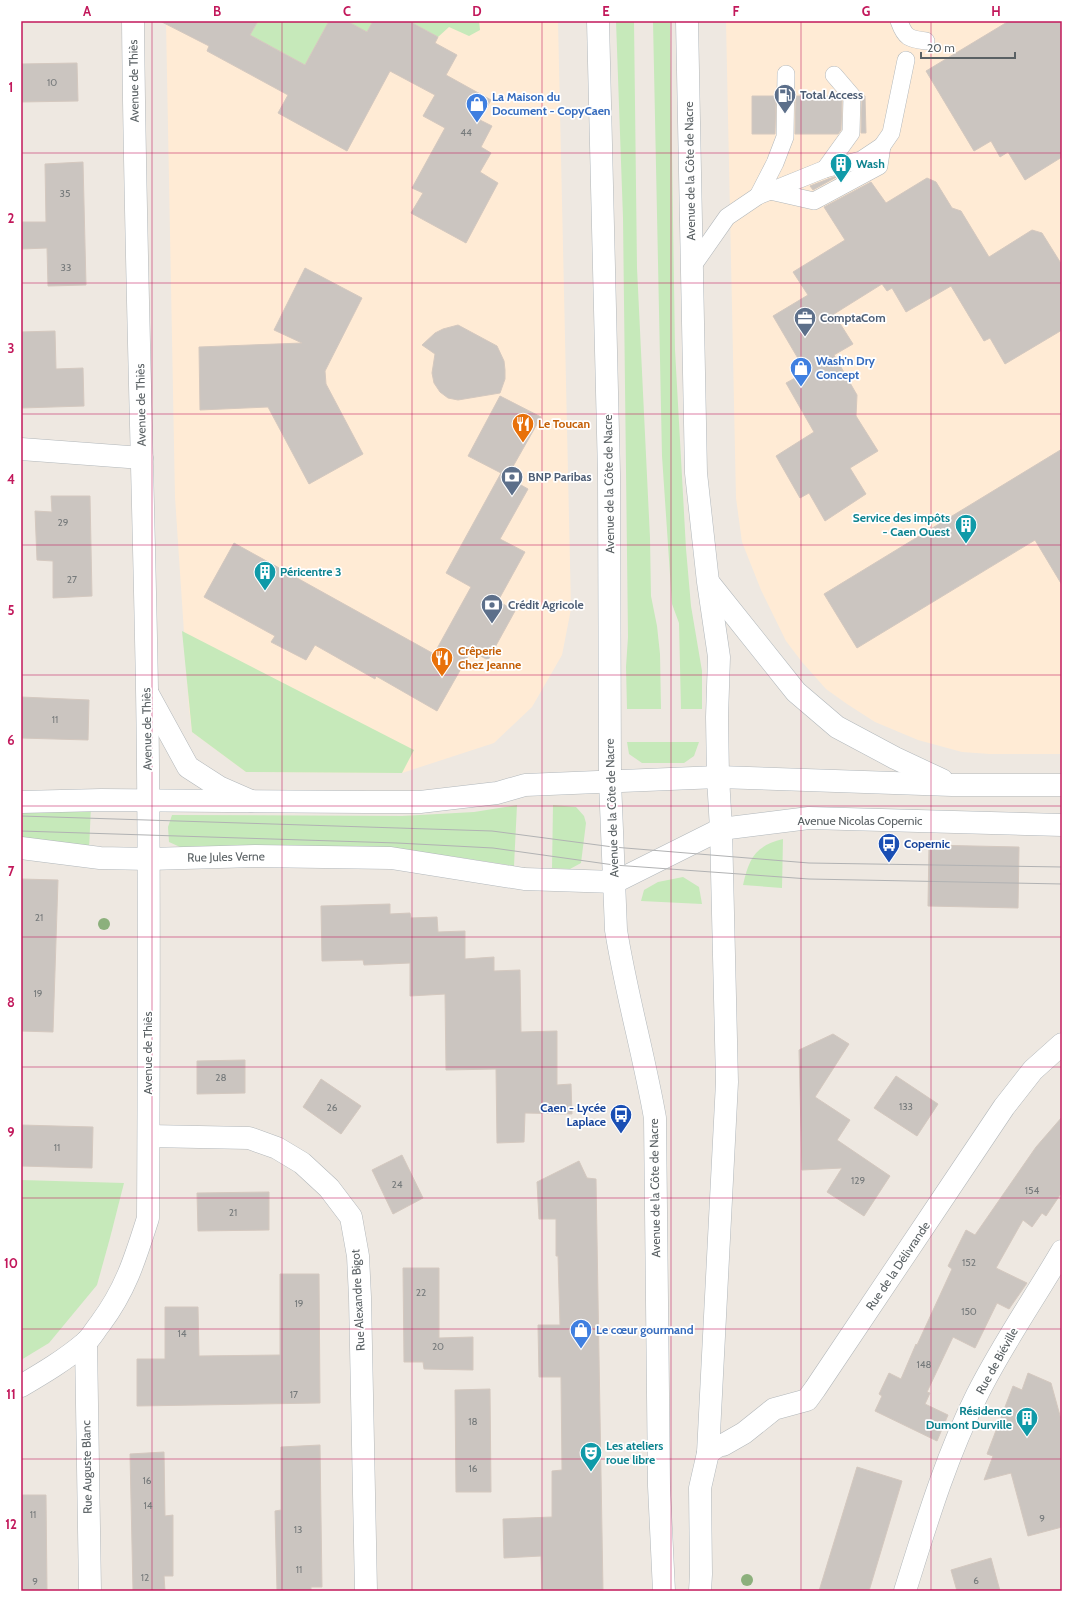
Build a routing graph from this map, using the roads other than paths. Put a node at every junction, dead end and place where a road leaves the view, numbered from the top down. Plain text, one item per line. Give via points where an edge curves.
1 (133, 21) edge
2 (598, 21) edge
3 (687, 21) edge
4 (899, 21) edge
5 (926, 41) dead end
6 (906, 60) dead end
7 (786, 74) dead end
8 (834, 75) dead end
9 (882, 146) junction
10 (825, 169) junction
11 (764, 193) junction
12 (692, 268) junction
13 (21, 449) edge
14 (142, 458) junction
15 (708, 582) junction
16 (147, 691) junction
17 (718, 777) junction
18 (610, 781) junction
19 (952, 785) junction
20 (1062, 785) edge
21 (148, 800) junction
22 (251, 801) junction
23 (21, 802) edge
24 (1062, 825) edge
25 (721, 829) junction
26 (21, 848) edge
27 (149, 859) junction
28 (432, 865) joint
29 (615, 882) junction
30 (1062, 1044) edge
31 (149, 1136) junction
32 (1059, 1256) edge
33 (1062, 1282) edge
34 (86, 1342) junction
35 (21, 1386) edge
36 (708, 1453) junction
37 (90, 1591) edge
38 (366, 1591) edge
39 (664, 1591) edge
40 (700, 1591) edge
41 (905, 1591) edge

1 - 14 street, Avenue de Thiès
2 - 18 street, Avenue de la Côte de Nacre via 609,474
3 - 12 street, Avenue de la Côte de Nacre
4 - 5 lane via 904,33 912,40
6 - 9 lane via 891,133
7 - 11 lane via 785,137
8 - 10 lane via 852,96 851,133
9 - 10 lane via 861,160
9 - 11 lane via 879,166 814,201
10 - 11 lane
11 - 12 lane via 727,217
12 - 15 street, Avenue de la Côte de Nacre via 696,473
13 - 14 street
14 - 16 street, Avenue de Thiès
15 - 17 street, Avenue de la Côte de Nacre via 719,657
15 - 19 street via 796,692 812,707 837,726 894,758
16 - 21 street, Avenue de Thiès
16 - 22 street via 188,767 219,787
17 - 18 street
17 - 19 street
17 - 25 street, Avenue de la Côte de Nacre
18 - 22 street via 525,785 497,793 420,802
18 - 29 street, Avenue de la Côte de Nacre
19 - 20 street
21 - 22 street
21 - 23 street
21 - 27 street, Avenue de Thiès
24 - 25 street, Avenue Nicolas Copernic via 809,818
25 - 29 street, Avenue Nicolas Copernic
25 - 36 street, Avenue de la Côte de Nacre via 727,1082
26 - 27 street, Rue Jules Verne via 100,858
27 - 28 street, Rue Jules Verne via 255,856 391,858
27 - 31 street, Avenue de Thiès
28 - 29 street, Avenue Nicolas Copernic via 524,879
29 - 39 street, Avenue de la Côte de Nacre via 619,948 655,1118 659,1486
30 - 36 street, Rue de la Délivrande via 1033,1070 1004,1107 807,1400 774,1409 744,1433 723,1445 718,1445
31 - 34 street, Avenue de Thiès via 148,1218 133,1266 121,1292
31 - 38 street, Rue Alexandre Bigot via 249,1138 277,1148 316,1175 351,1217 358,1256 360,1297
32 - 33 street
32 - 41 street, Rue de Biéville via 995,1360 960,1432 942,1477
34 - 35 street, Avenue de Thiès via 50,1369
34 - 37 street, Rue Auguste Blanc
36 - 40 street, Avenue de la Côte de Nacre via 700,1488

